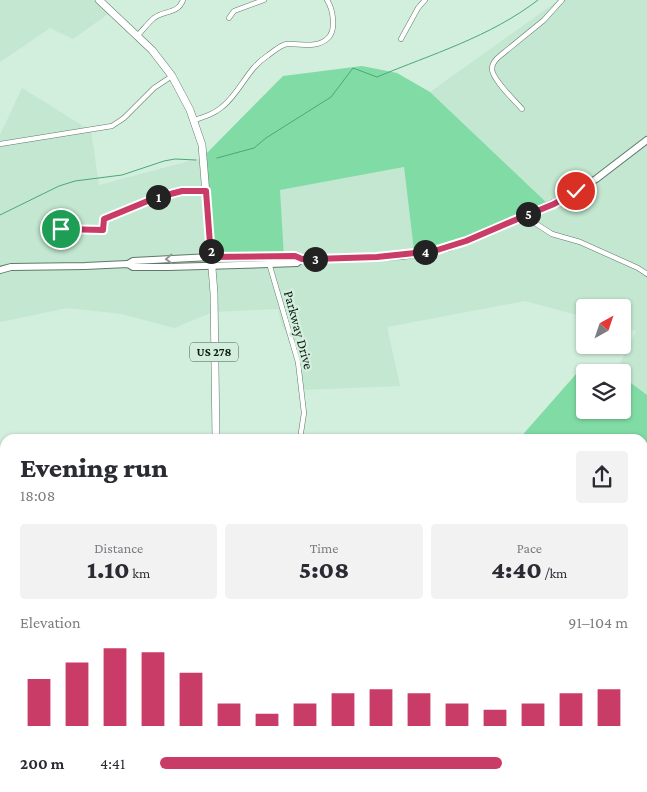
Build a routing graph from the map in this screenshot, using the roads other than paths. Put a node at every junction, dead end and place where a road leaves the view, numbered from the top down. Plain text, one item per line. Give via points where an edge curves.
1 (99, 0) edge
2 (183, 0) edge
3 (264, 0) edge
4 (327, 0) edge
5 (425, 0) edge
6 (562, 0) edge
7 (229, 18) dead end
8 (138, 36) junction
9 (401, 38) dead end
10 (172, 76) junction
11 (522, 109) dead end
12 (194, 120) junction
13 (647, 140) edge
14 (0, 144) edge
15 (206, 191) junction
16 (524, 216) junction
17 (47, 228) dead end
18 (211, 257) junction
19 (269, 257) junction
20 (302, 259) junction
21 (128, 264) junction
22 (269, 264) junction
23 (212, 266) junction
24 (0, 270) edge
25 (647, 274) edge
26 (216, 434) edge
27 (301, 434) edge

1 - 8 main road, US 278
2 - 8 street via 176,11 155,16
3 - 7 street via 234,12
4 - 12 street via 333,16 328,38 316,45 285,44 275,50 254,66 220,109
5 - 9 street
6 - 11 street via 544,20 501,54 492,69
8 - 10 main road, US 278
10 - 12 main road, US 278
10 - 14 street via 112,126
12 - 15 main road, US 278 via 202,145
13 - 16 main road via 589,183 554,204
15 - 17 street via 182,191 155,198 104,219 103,230
15 - 18 main road, US 278
16 - 20 main road via 434,251 377,257
16 - 25 street via 552,234 580,242
18 - 19 main road
18 -> 21 main road via 133,260
18 - 23 main road, US 278
19 - 20 main road via 295,256
19 - 22 street, Parkway Drive
20 - 22 main road via 297,263
21 - 23 main road via 133,267
21 - 24 main road
22 - 23 main road
22 - 27 street, Parkway Drive via 298,362 304,412
23 - 26 main road, US 278

